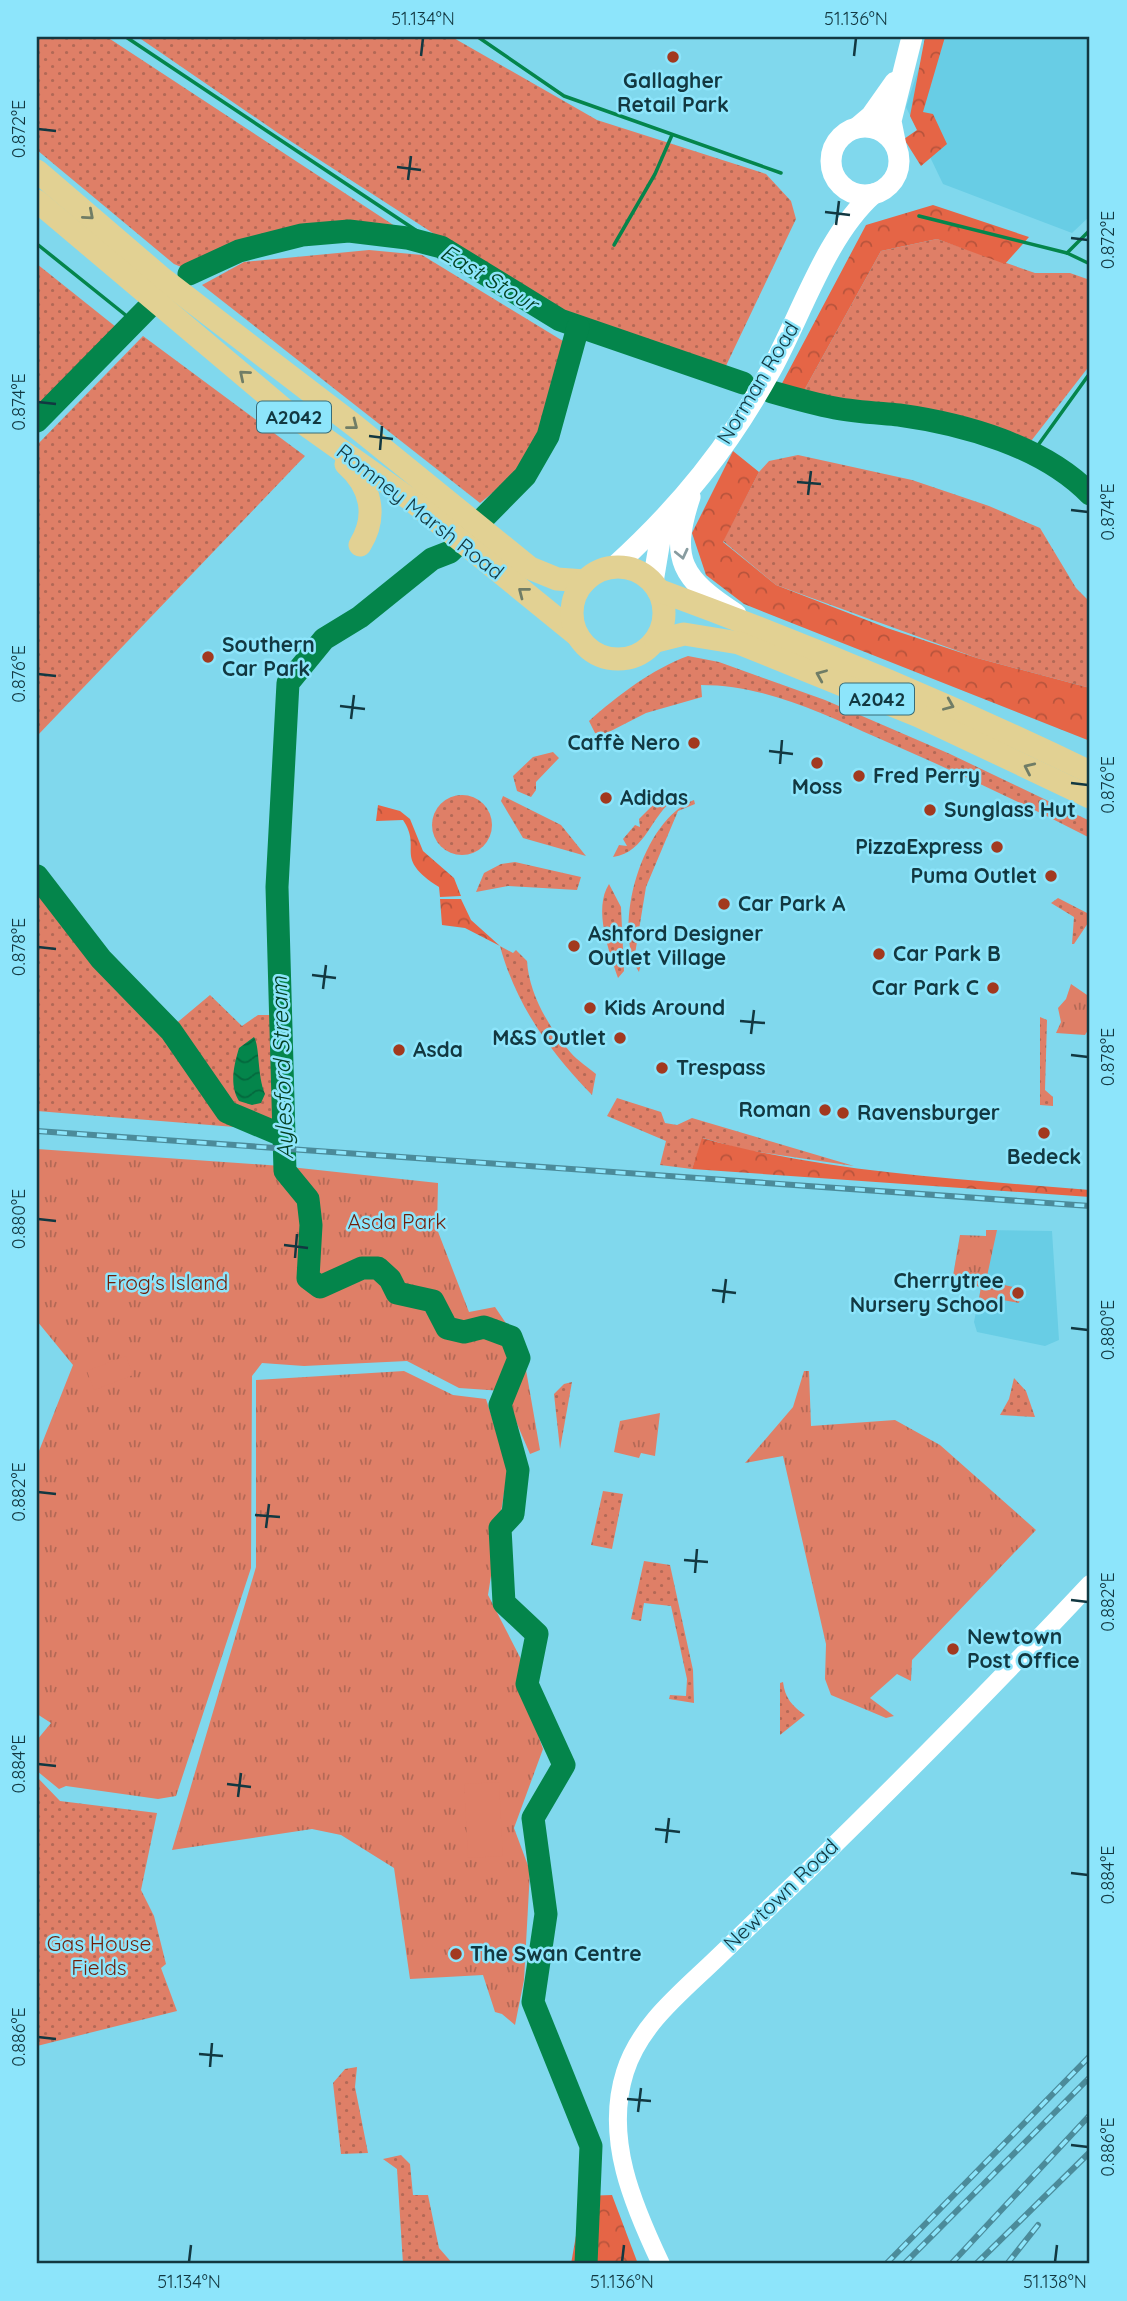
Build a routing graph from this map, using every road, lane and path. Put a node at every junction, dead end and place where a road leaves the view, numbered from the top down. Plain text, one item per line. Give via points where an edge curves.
1 (912, 37) edge
2 (901, 71) junction
3 (858, 127) junction
4 (896, 146) junction
5 (37, 171) edge
6 (836, 178) junction
7 (873, 194) junction
8 (37, 201) edge
9 (839, 235) junction
10 (286, 411) junction
11 (693, 489) junction
12 (663, 522) junction
13 (469, 533) junction
14 (360, 545) dead end
15 (614, 567) junction
16 (584, 581) junction
17 (656, 586) junction
18 (751, 624) junction
19 (577, 635) junction
20 (656, 641) junction
21 (1090, 772) edge
22 (1090, 797) edge
23 (1090, 1584) edge
24 (661, 2264) edge

1 - 2 main road
2 - 3 main road via 886,97
2 - 4 main road via 891,121
3 - 4 main road via 876,128
3 - 6 main road via 835,144 832,167
4 - 7 main road via 895,177
5 -> 13 main road, Romney Marsh Road / A2042
6 - 7 main road via 852,192
6 - 9 main road, Norman Road via 841,197
7 - 9 main road, Norman Road
10 -> 8 main road, Romney Marsh Road / A2042
9 - 11 main road, Norman Road via 773,366
10 - 13 main road, Romney Marsh Road / A2042 via 411,500
10 - 14 main road via 357,474 368,492 371,520
11 - 12 main road, Norman Road
11 -> 18 main road via 681,522 678,549 685,568 709,595
12 - 15 main road, Norman Road
12 - 17 main road
13 - 16 main road, Romney Marsh Road / A2042 via 542,574
19 -> 13 main road, Romney Marsh Road / A2042
15 - 16 main road
15 - 17 main road via 642,573
16 - 19 main road via 572,607
17 - 18 main road, A2042
17 - 20 main road via 664,616
18 -> 21 main road, A2042 via 955,707
19 - 20 main road via 594,653 615,659 637,656
22 -> 20 main road, A2042 via 919,716 739,643 684,634
23 - 24 street, Newtown Road via 663,2010 637,2045 619,2095 618,2142 625,2173

